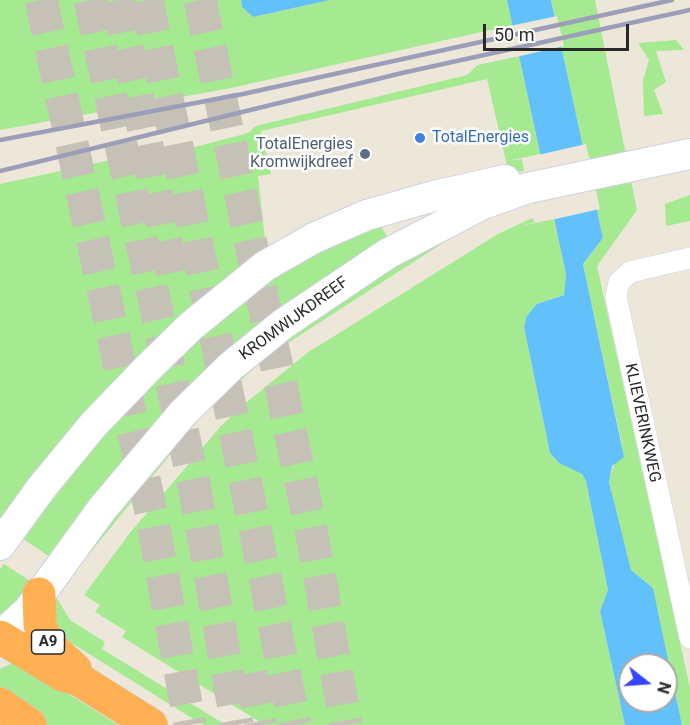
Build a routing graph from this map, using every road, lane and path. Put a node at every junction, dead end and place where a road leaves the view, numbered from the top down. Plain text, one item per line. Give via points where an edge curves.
1 (690, 140) edge
2 (659, 153) junction
3 (690, 154) edge
4 (526, 182) junction
5 (690, 258) edge
6 (0, 545) edge
7 (39, 594) junction
8 (0, 637) edge
9 (690, 638) edge
10 (78, 679) junction
11 (151, 725) edge

1 - 2 main road, KROMWIJKDREEF
2 - 3 main road, KROMWIJKDREEF
2 - 4 main road, KROMWIJKDREEF
4 - 6 main road, KROMWIJKDREEF via 434,195 367,215 314,238 265,266 191,326 94,424
4 - 7 main road, KROMWIJKDREEF via 387,254 246,353 169,429
5 - 9 street, KLIEVERINKWEG via 630,273 619,282 616,297
7 - 8 main road, KROMWIJKDREEF via 28,611
7 - 10 highway, A9 via 44,636 54,650 71,662
8 - 10 highway, A9 via 63,675
10 - 11 highway, A9

